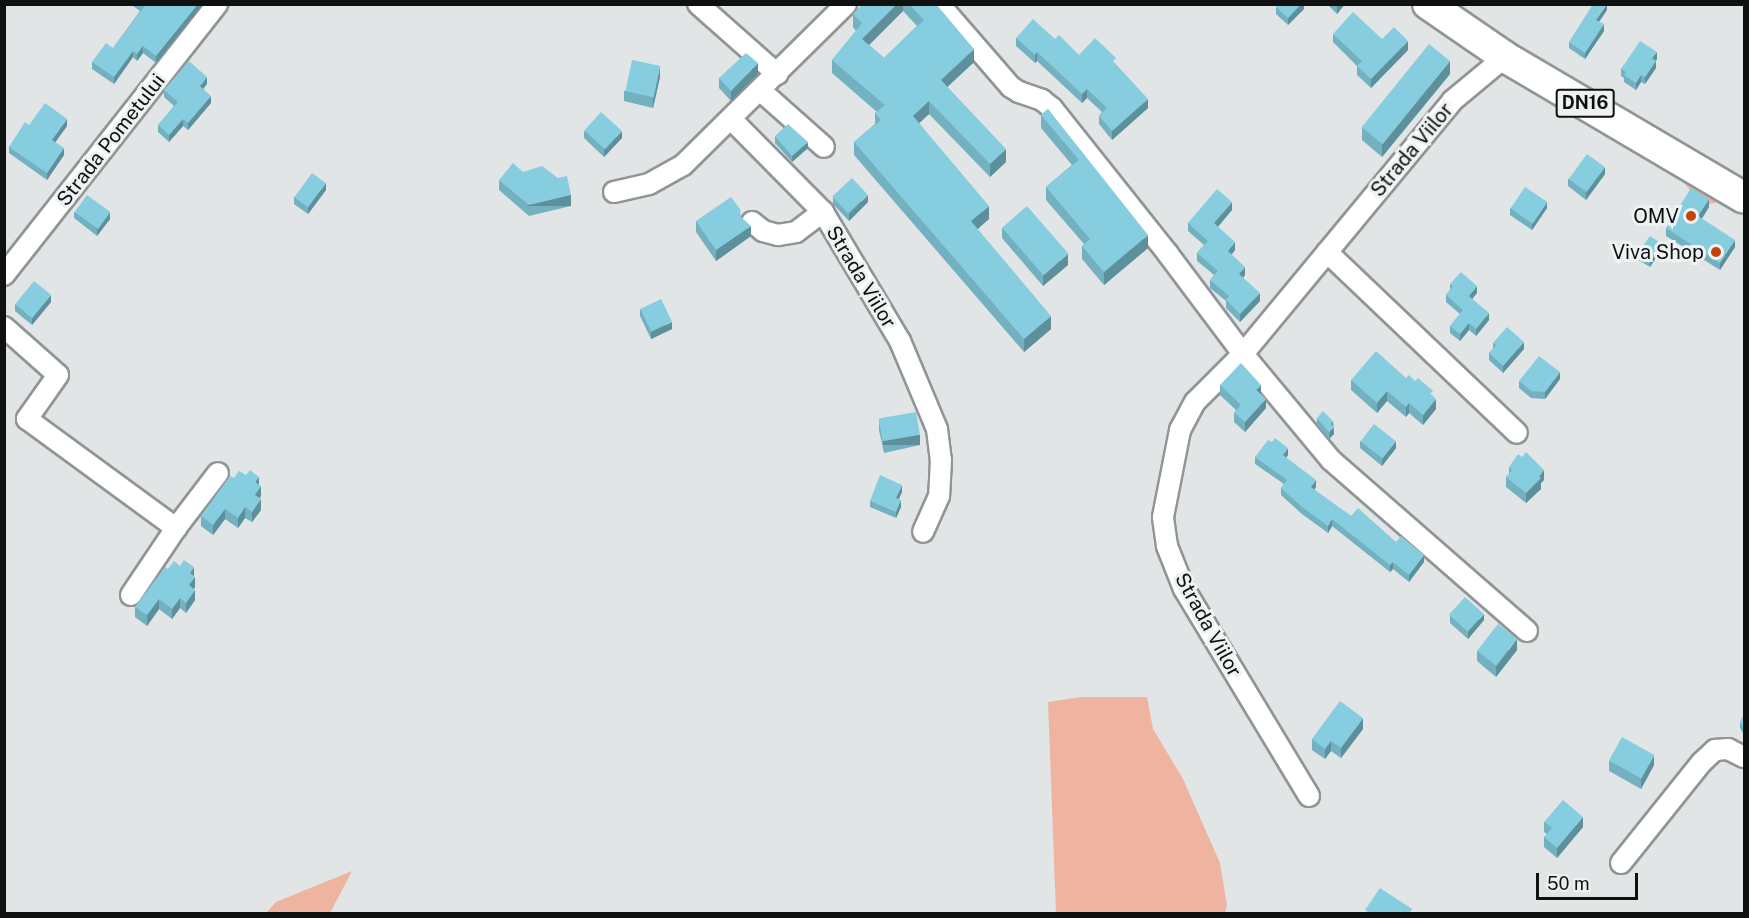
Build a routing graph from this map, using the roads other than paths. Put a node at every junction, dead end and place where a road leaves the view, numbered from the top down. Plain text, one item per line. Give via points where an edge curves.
1 (217, 4) edge
2 (698, 4) edge
3 (846, 4) edge
4 (939, 4) edge
5 (1428, 4) edge
6 (1505, 57) junction
7 (777, 74) junction
8 (761, 91) junction
9 (731, 119) junction
10 (824, 147) dead end
11 (614, 192) dead end
12 (1744, 198) edge
13 (823, 212) junction
14 (752, 222) dead end
15 (1327, 252) junction
16 (4, 275) edge
17 (4, 327) edge
18 (1243, 354) junction
19 (1517, 433) dead end
20 (218, 473) dead end
21 (176, 528) junction
22 (922, 532) dead end
23 (131, 595) dead end
24 (1527, 631) dead end
25 (1744, 757) edge
26 (1309, 796) dead end
27 (1622, 863) dead end

1 - 16 street, Strada Pometului
2 - 7 street
3 - 7 street
4 - 18 street via 1011,87 1052,108
5 - 6 highway, DN16
6 - 12 highway, DN16
6 - 15 street, Strada Viilor via 1452,101
7 - 8 street
8 - 9 street
8 - 10 street
9 - 11 street via 683,165 664,177
9 - 13 street, Strada Viilor
13 - 14 street via 787,234 763,231
13 - 22 street, Strada Viilor via 900,341 937,429 941,460 939,496
15 - 18 street, Strada Viilor
15 - 19 street
17 - 21 street via 58,375 27,419
18 - 24 street via 1331,460
18 - 26 street, Strada Viilor via 1195,402 1180,430 1163,518 1167,546 1184,589
20 - 21 street
21 - 23 street
25 - 27 street via 1728,749 1715,750

